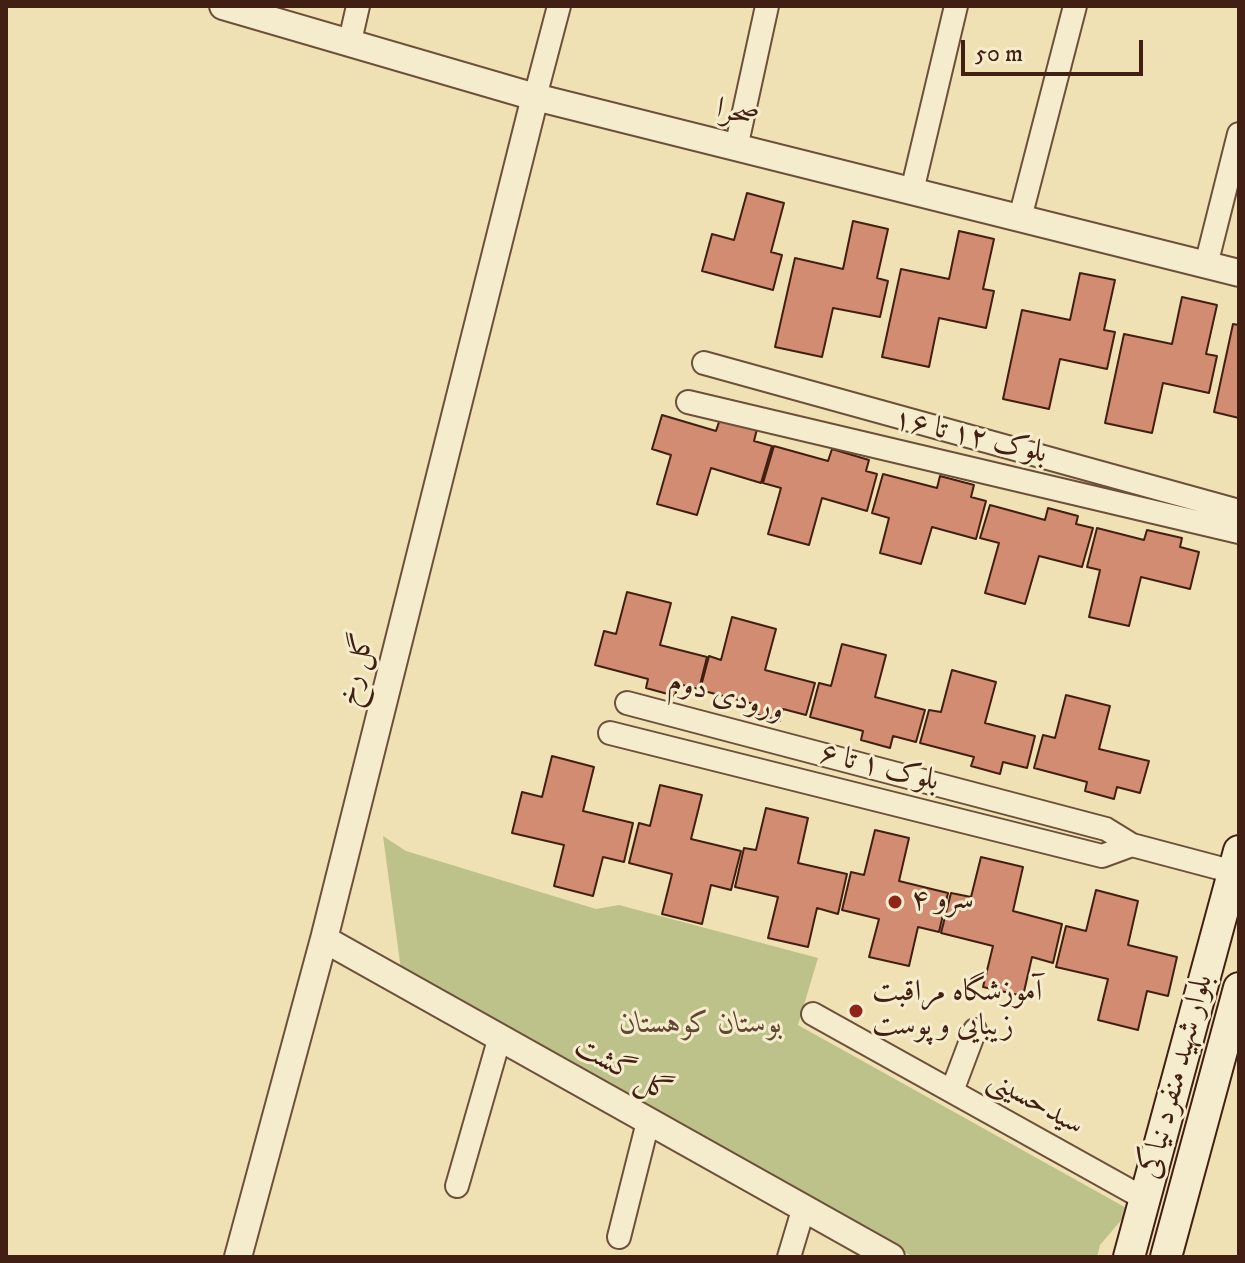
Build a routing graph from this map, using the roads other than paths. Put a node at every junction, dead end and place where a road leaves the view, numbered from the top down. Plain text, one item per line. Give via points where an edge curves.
1 (223, 6) edge
2 (358, 6) edge
3 (559, 6) edge
4 (767, 6) edge
5 (956, 6) edge
6 (1075, 6) edge
7 (350, 41) junction
8 (535, 97) junction
9 (1239, 134) edge
10 (736, 148) junction
11 (912, 191) junction
12 (1020, 218) junction
13 (1206, 265) junction
14 (1239, 273) edge
15 (704, 363) dead end
16 (688, 402) dead end
17 (1239, 511) edge
18 (1239, 532) edge
19 (627, 703) dead end
20 (610, 733) dead end
21 (1132, 845) junction
22 (1236, 861) edge
23 (324, 939) junction
24 (1239, 988) edge
25 (813, 1014) dead end
26 (975, 1030) dead end
27 (499, 1040) junction
28 (1239, 1062) edge
29 (952, 1091) junction
30 (648, 1122) junction
31 (1201, 1132) junction
32 (457, 1186) dead end
33 (1145, 1199) junction
34 (804, 1207) junction
35 (619, 1237) dead end
36 (238, 1257) edge
37 (789, 1257) edge
38 (891, 1257) edge
39 (1129, 1257) edge
40 (1166, 1257) edge

1 - 7 street, صحرا
2 - 7 street
3 - 8 street
4 - 10 street
5 - 11 street
6 - 12 street
7 - 8 street, صحرا
8 - 10 street, صحرا
8 - 23 street, گل رخ
9 - 13 street
10 - 11 street, صحرا
11 - 12 street, صحرا
12 - 13 street, صحرا
13 - 14 street, صحرا
15 - 17 street
16 - 18 street, بلوک ۱۲ تا ۱۶
19 - 21 street, ورودی دوم via 1106,829
20 - 21 street, بلوک ۱ تا ۶ via 1102,856
21 - 22 street, ورودی دوم
22 - 33 main road, بلوار شهید منفرد نیاکی
23 - 27 street, گل گشت
23 - 36 street, گل رخ
24 - 31 main road, بلوار شهید منفرد نیاکی
25 - 29 street, سیدحسینی
26 - 29 street
27 - 30 street, گل گشت
27 - 32 street
28 - 31 main road
29 - 33 street, سیدحسینی
30 - 34 street, گل گشت
30 - 35 street
31 - 40 main road, بلوار شهید منفرد نیاکی
33 - 39 main road, بلوار شهید منفرد نیاکی
34 - 37 street
34 - 38 street, گل گشت

